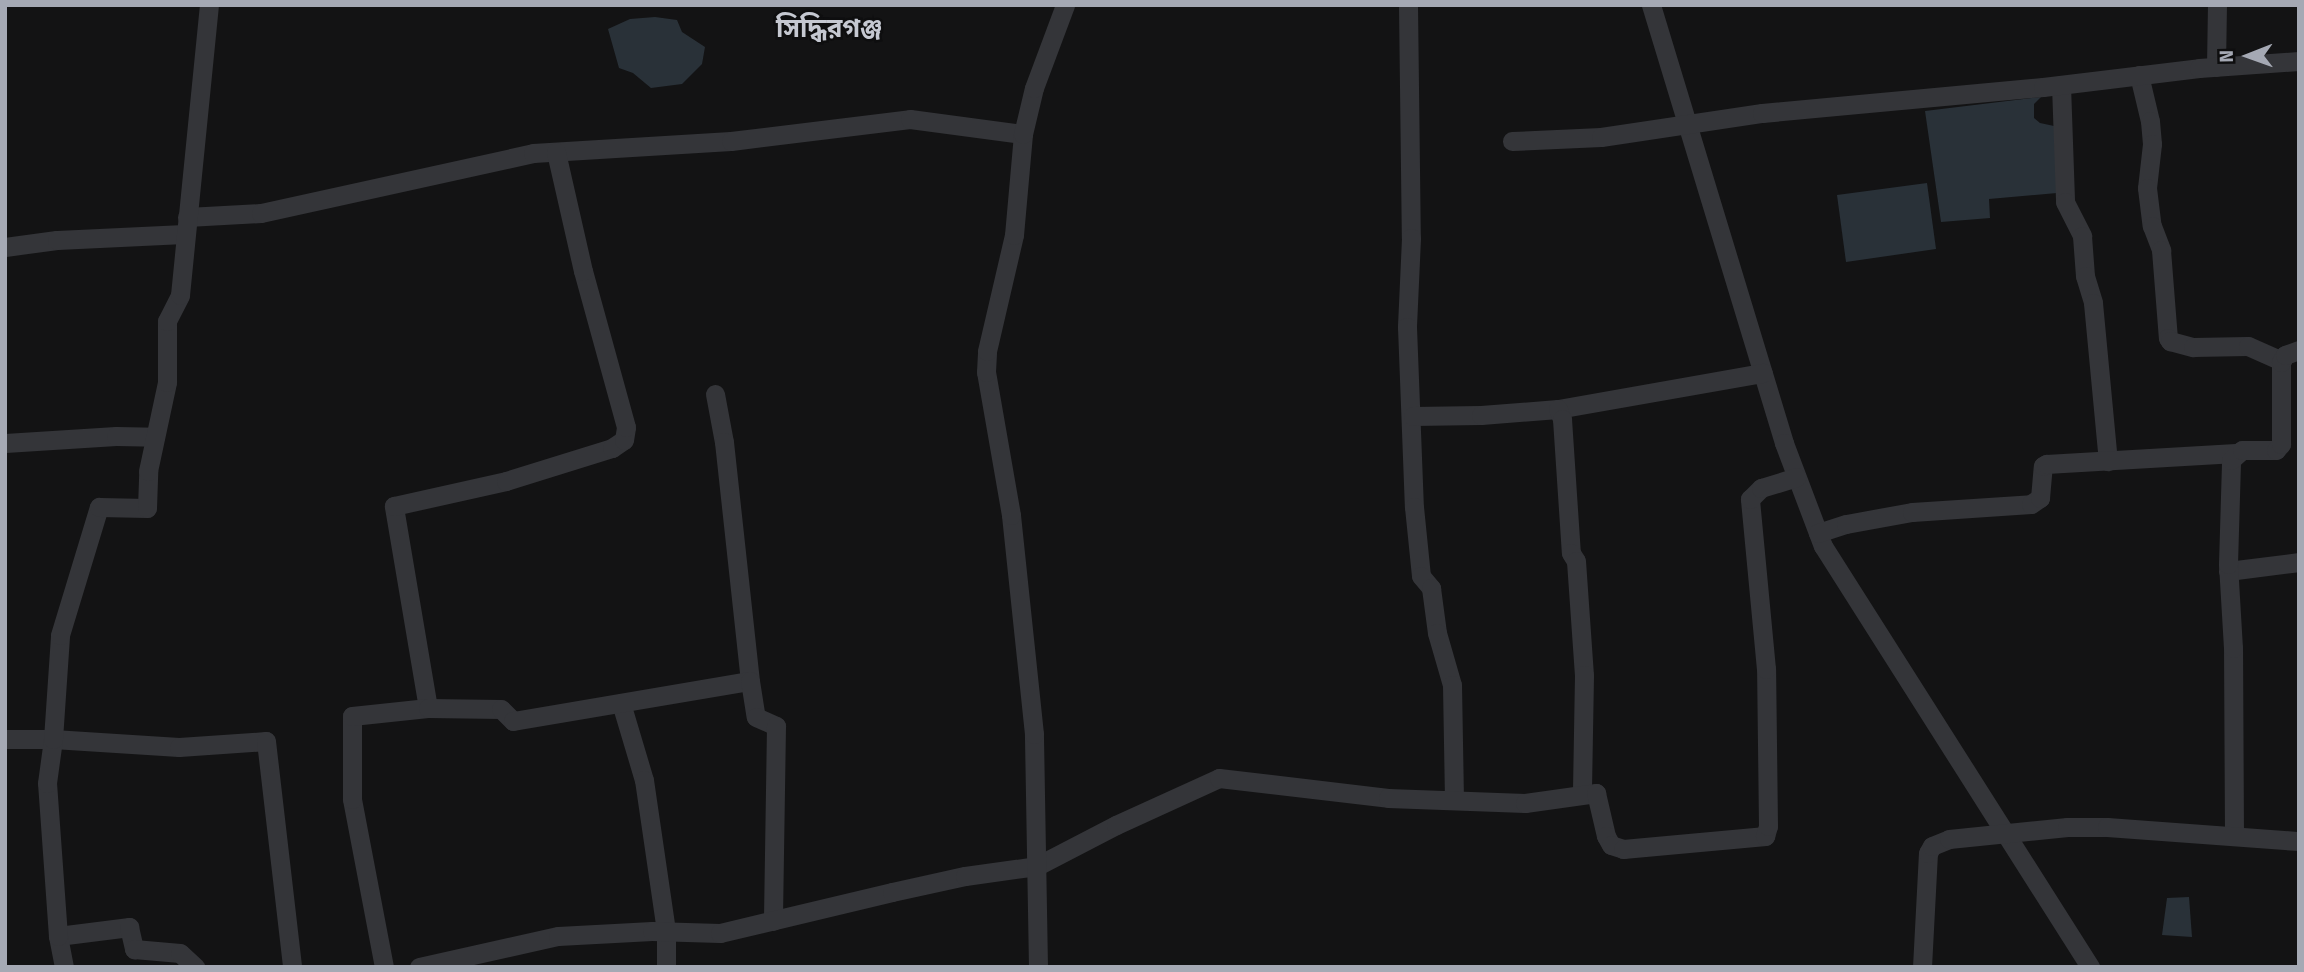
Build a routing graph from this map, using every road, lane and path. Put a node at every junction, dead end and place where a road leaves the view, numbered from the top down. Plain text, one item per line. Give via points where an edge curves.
1 (209, 5) edge
2 (1065, 5) edge
3 (1408, 5) edge
4 (1651, 5) edge
5 (2217, 5) edge
6 (2299, 61) edge
7 (2216, 67) junction
8 (2139, 75) junction
9 (2061, 85) junction
10 (1687, 125) junction
11 (1023, 134) junction
12 (1512, 141) dead end
13 (555, 152) junction
14 (185, 226) junction
15 (5, 247) edge
16 (2299, 350) edge
17 (2281, 361) junction
18 (1763, 373) junction
19 (715, 394) dead end
20 (1558, 409) junction
21 (1413, 416) junction
22 (155, 437) junction
23 (5, 443) edge
24 (2236, 453) junction
25 (2108, 461) junction
26 (1796, 477) junction
27 (1818, 533) junction
28 (2299, 562) edge
29 (2228, 571) junction
30 (750, 681) junction
31 (621, 703) junction
32 (428, 708) junction
33 (5, 739) edge
34 (53, 739) junction
35 (1582, 793) junction
36 (1454, 798) junction
37 (2006, 833) junction
38 (2234, 835) junction
39 (2299, 841) edge
40 (1037, 866) junction
41 (773, 921) junction
42 (666, 931) junction
43 (58, 936) junction
44 (64, 967) edge
45 (195, 967) edge
46 (292, 967) edge
47 (384, 967) edge
48 (419, 967) edge
49 (666, 967) edge
50 (1038, 967) edge
51 (1922, 967) edge
52 (2090, 967) edge

1 - 14 street
2 - 11 street via 1034,88
3 - 21 street via 1411,238 1407,327
4 - 10 street
5 - 7 street
6 - 7 street
7 - 8 street
8 - 9 street
8 - 17 street via 2150,121 2147,188 2161,250 2168,338 2193,347 2248,346
9 - 10 street via 1825,106
9 - 25 street via 2065,202 2082,236 2085,276 2099,338
10 - 12 street via 1601,137
10 - 18 street
11 - 13 street via 910,119 731,141
11 - 40 street via 1014,236 986,372 1023,605 1034,734
13 - 14 street
13 - 32 street via 626,427 624,440 612,448 506,481 394,506
14 - 15 street
14 - 22 street via 180,295 167,321 167,382
16 - 17 street via 2284,355
17 - 24 street via 2281,443 2276,450
18 - 20 street
18 - 26 street
19 - 30 street
20 - 21 street
20 - 35 street via 1584,676
21 - 36 street via 1414,507 1421,576 1431,588 1437,633 1452,685
22 - 23 street
22 - 34 street via 147,508 99,507 60,635
24 - 25 street
24 - 29 street via 2231,460
25 - 27 street via 2046,464 2040,498 2031,504 1902,514
26 - 27 street
26 - 35 street via 1761,488 1750,499 1766,669 1765,836 1623,849 1611,845 1606,836 1597,793
27 - 37 street via 1833,566
28 - 29 street
29 - 38 street
30 - 31 street
30 - 41 street via 756,717 776,726
31 - 32 street via 513,721 501,709
31 - 42 street via 644,780
32 - 47 street via 352,716 352,799
33 - 34 street
34 - 43 street via 47,783
34 - 46 street via 179,747 266,741
35 - 36 street via 1525,803
36 - 40 street via 1388,798 1219,778
37 - 38 street via 2107,827
37 - 51 street via 1949,839 1932,846 1927,862
37 - 52 street
38 - 39 street
40 - 41 street via 953,879
40 - 50 street
41 - 42 street via 720,933
42 - 48 street via 558,936
42 - 49 street
43 - 44 street
43 - 45 street via 129,927 134,949 180,953

